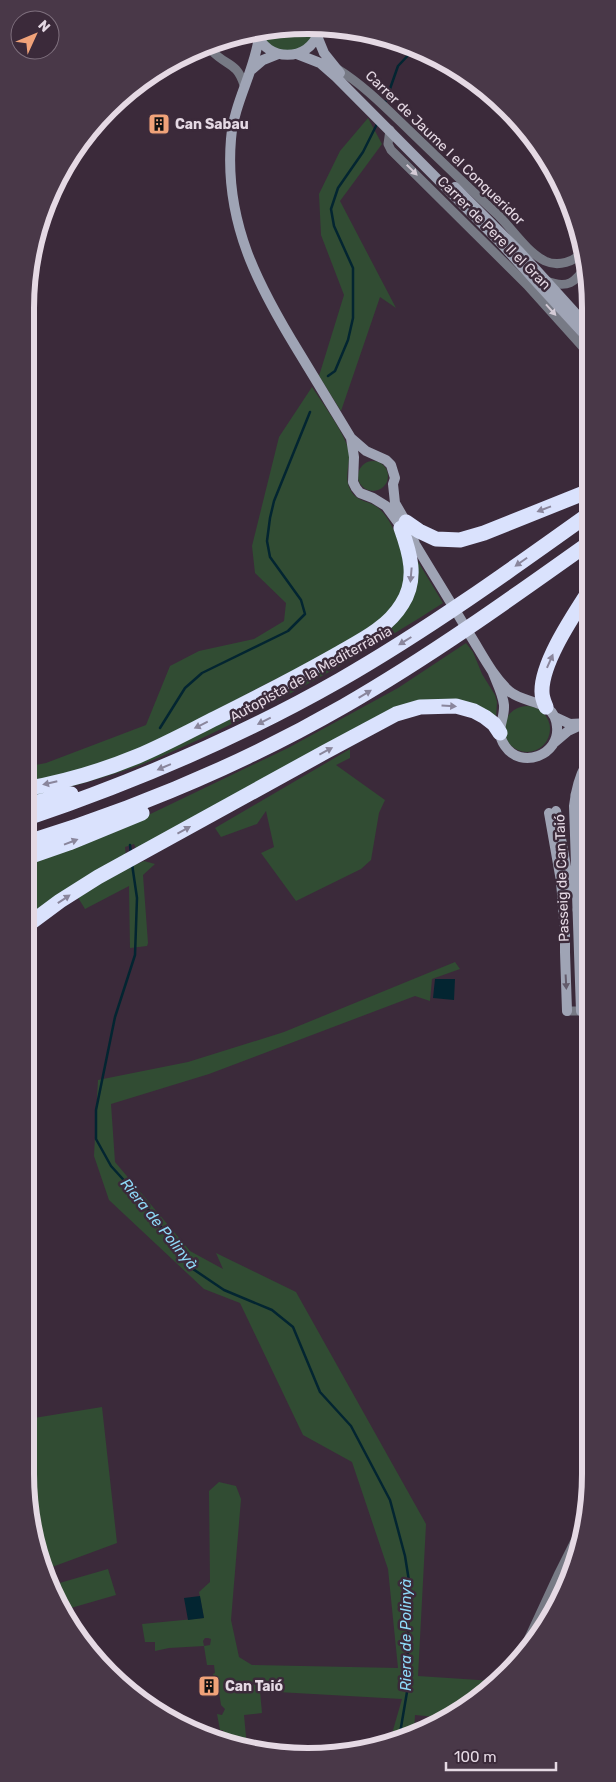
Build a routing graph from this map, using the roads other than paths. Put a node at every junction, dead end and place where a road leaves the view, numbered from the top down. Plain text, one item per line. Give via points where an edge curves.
1 (317, 34) edge
2 (318, 34) edge
3 (257, 38) edge
4 (260, 38) edge
5 (212, 51) edge
6 (278, 54) junction
7 (297, 54) junction
8 (230, 64) junction
9 (251, 67) junction
10 (335, 67) junction
11 (244, 85) junction
12 (374, 112) junction
13 (387, 126) junction
14 (577, 256) edge
15 (580, 275) edge
16 (546, 281) junction
17 (582, 320) edge
18 (582, 332) edge
19 (582, 346) edge
20 (351, 438) junction
21 (379, 457) junction
22 (353, 474) junction
23 (393, 484) junction
24 (582, 494) edge
25 (373, 498) junction
26 (582, 519) edge
27 (403, 525) junction
28 (582, 548) edge
29 (582, 603) edge
30 (494, 673) junction
31 (528, 701) junction
32 (551, 712) junction
33 (504, 714) junction
34 (582, 724) edge
35 (582, 726) edge
36 (500, 733) junction
37 (555, 742) junction
38 (212, 772) junction
39 (582, 772) edge
40 (128, 782) junction
41 (34, 787) edge
42 (575, 795) junction
43 (582, 795) edge
44 (34, 803) edge
45 (34, 816) edge
46 (34, 840) edge
47 (34, 855) edge
48 (577, 910) junction
49 (582, 910) edge
50 (34, 921) edge
51 (582, 980) edge
52 (582, 1004) edge
53 (582, 1008) edge
54 (568, 1011) joint
55 (573, 1544) edge
56 (559, 1572) junction
57 (563, 1574) edge
58 (531, 1634) edge

1 - 7 main road via 309,47
2 - 10 main road via 322,50
3 - 9 main road
4 - 6 main road
5 - 8 street
6 - 7 main road
6 - 9 main road
7 - 12 main road via 320,62
8 - 9 street
8 - 11 street via 238,71
9 - 11 main road
10 - 12 main road
10 - 14 street, Carrer de Jaume I el Conqueridor via 351,77 400,122 532,251 546,261 562,264
11 - 20 main road via 234,112 231,138 231,184 238,228 267,299
12 - 13 main road
13 - 16 main road via 469,200
13 - 18 main road via 521,264
13 -> 19 street, Carrer de Pere II el Gran via 388,144 392,150 527,284
15 - 16 street via 563,286
16 - 17 main road
20 - 21 main road
20 - 22 main road
21 - 22 main road via 365,458 355,467
21 - 23 main road via 391,465 395,478
22 - 25 main road via 356,488 366,497
23 - 25 main road via 386,494
23 - 27 main road via 395,503
24 -> 27 highway via 460,540 436,539
25 - 27 main road via 386,506
26 -> 40 highway, Autopista de la Mediterrània via 387,652 237,734
27 - 30 main road
27 -> 41 highway via 412,568 409,588 396,613 370,636 138,756 83,775
38 -> 28 highway via 343,707 458,635
32 -> 29 highway via 542,691 545,671
30 - 31 main road via 509,691
30 - 33 main road via 504,700
31 - 32 main road via 536,702
31 - 33 main road via 515,704
32 - 34 main road via 570,724
32 - 37 main road via 558,732
33 - 36 main road
35 - 37 main road via 568,731
36 - 37 main road via 505,747 521,757 539,756
50 -> 36 highway via 75,891 120,865 407,710 445,705 465,708 488,719
38 - 46 highway via 113,814
47 -> 38 highway via 140,814
39 - 42 main road, Passeig de Can Taió
40 - 44 highway
40 - 45 highway, Autopista de la Mediterrània
42 - 43 street
42 - 48 main road, Passeig de Can Taió
48 - 49 street
48 - 51 main road, Passeig de Can Taió
52 -> 54 main road, Passeig de Can Taió via 576,993 571,894 552,812 561,881
53 - 54 street
55 - 56 street
56 - 57 street
56 - 58 street

